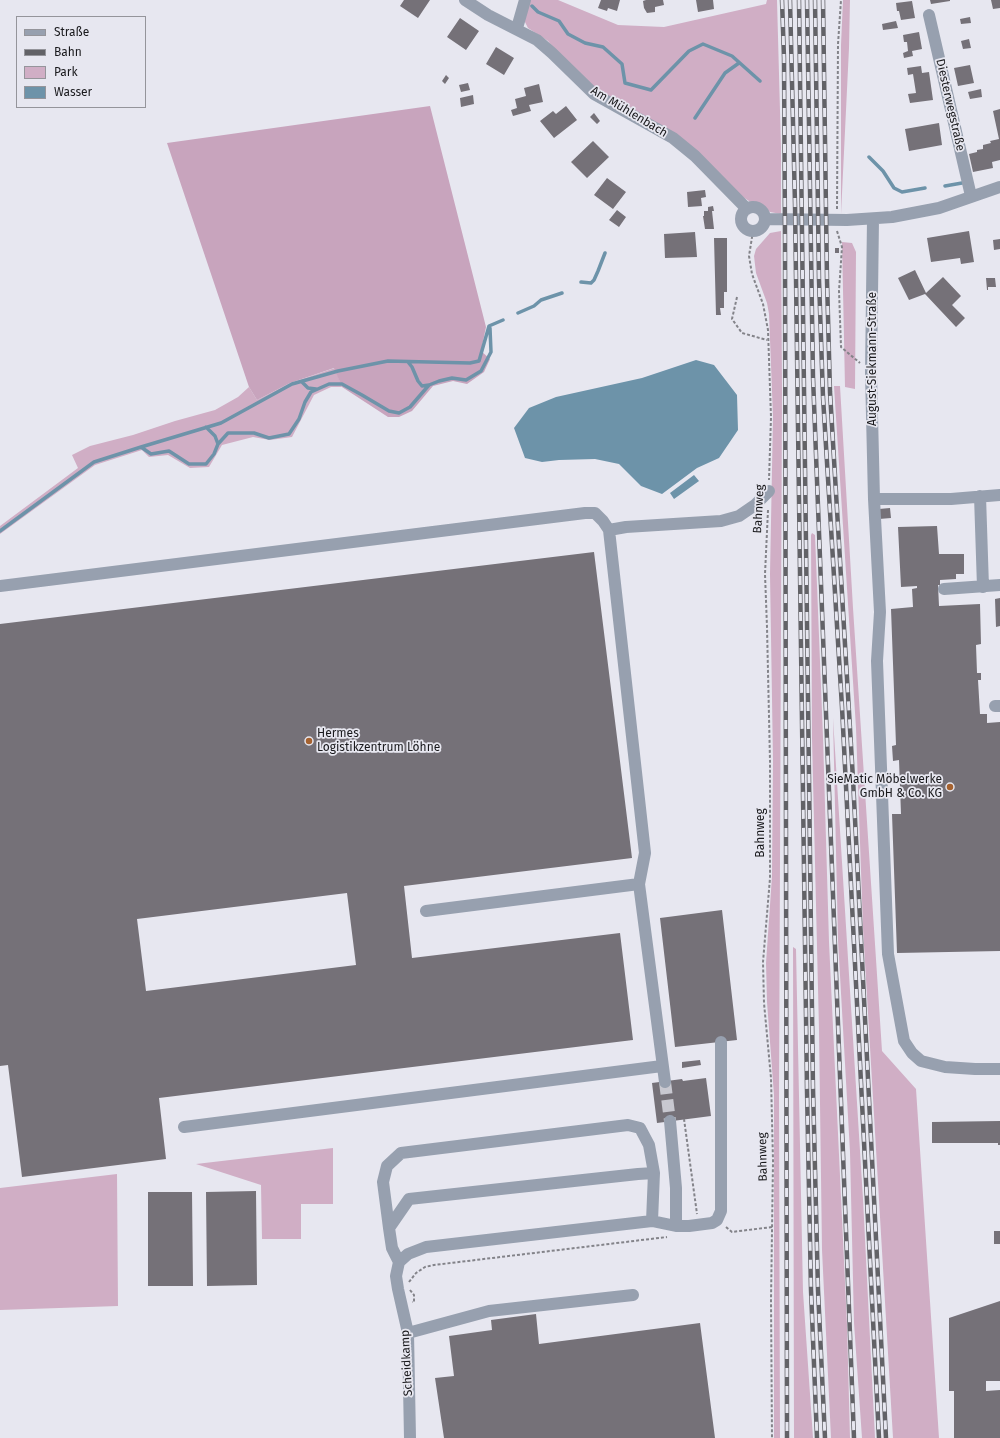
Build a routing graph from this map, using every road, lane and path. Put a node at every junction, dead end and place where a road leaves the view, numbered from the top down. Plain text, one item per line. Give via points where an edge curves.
1 (465, 0) edge
2 (525, 0) edge
3 (841, 0) edge
4 (929, 15) dead end
5 (516, 28) junction
6 (1000, 186) edge
7 (971, 196) junction
8 (837, 208) dead end
9 (747, 209) junction
10 (765, 218) junction
11 (873, 219) junction
12 (837, 230) dead end
13 (753, 231) junction
14 (737, 297) dead end
15 (767, 340) junction
16 (871, 373) junction
17 (768, 491) junction
18 (1000, 495) edge
19 (980, 496) junction
20 (874, 498) junction
21 (609, 530) junction
22 (0, 586) edge
23 (1000, 586) edge
24 (983, 587) junction
25 (944, 589) dead end
26 (639, 884) junction
27 (426, 911) dead end
28 (721, 1042) dead end
29 (662, 1066) junction
30 (1000, 1069) edge
31 (664, 1082) tunnel mouth
32 (684, 1119) dead end
33 (670, 1121) tunnel mouth
34 (184, 1127) dead end
35 (654, 1174) junction
36 (652, 1221) junction
37 (698, 1225) junction
38 (676, 1226) junction
39 (772, 1227) junction
40 (390, 1228) junction
41 (732, 1232) dead end
42 (668, 1237) dead end
43 (399, 1262) junction
44 (633, 1295) dead end
45 (401, 1302) junction
46 (408, 1333) junction
47 (410, 1438) edge
48 (772, 1438) edge

1 - 5 street, Am Mühlenbach via 488,15
2 - 5 street
3 - 8 path via 838,44
4 - 7 street, Diesterwegstraße
5 - 9 street, Am Mühlenbach via 542,44 594,94 673,138 695,156
6 - 7 street
7 - 11 street via 938,208
9 - 10 street via 760,209
9 - 13 street via 741,216 742,224
10 - 11 street
10 - 13 street via 760,228
11 - 16 street, August-Siekmann-Straße
12 - 16 path via 842,247 839,291 841,347
13 - 15 path, Bahnweg via 749,256 752,274 763,304 768,330
14 - 15 path via 732,320 742,333
15 - 17 path, Bahnweg via 771,417
16 - 20 street, August-Siekmann-Straße
17 - 21 street via 740,516 721,521
17 - 39 path, Bahnweg via 764,574 770,754 770,878 763,962 771,1078
18 - 19 street
19 - 20 street via 951,499
19 - 24 street
20 - 30 street, August-Siekmann-Straße via 880,612 877,661 888,954 904,1041 912,1053 921,1060 945,1067
21 - 22 street via 595,513 585,513
21 - 26 street via 645,853
23 - 24 street
24 - 25 street
26 - 27 street
26 - 29 street
28 - 37 street via 721,1212 712,1223
29 - 31 street
29 - 34 street
32 - 37 path
33 - 38 street via 676,1188
35 - 36 street
35 - 40 street via 409,1200
35 - 40 street via 649,1145 640,1128 628,1125 401,1153 387,1166 383,1182
36 - 38 street
36 - 43 street via 426,1247 408,1254
37 - 38 street
39 - 41 path
39 - 48 path, Bahnweg
40 - 43 street via 392,1248
42 - 45 path via 425,1267 410,1280 408,1289 414,1295 414,1302
43 - 45 street, Scheidkamp via 396,1276
44 - 46 street via 489,1311
45 - 46 street, Scheidkamp
46 - 47 street, Scheidkamp

